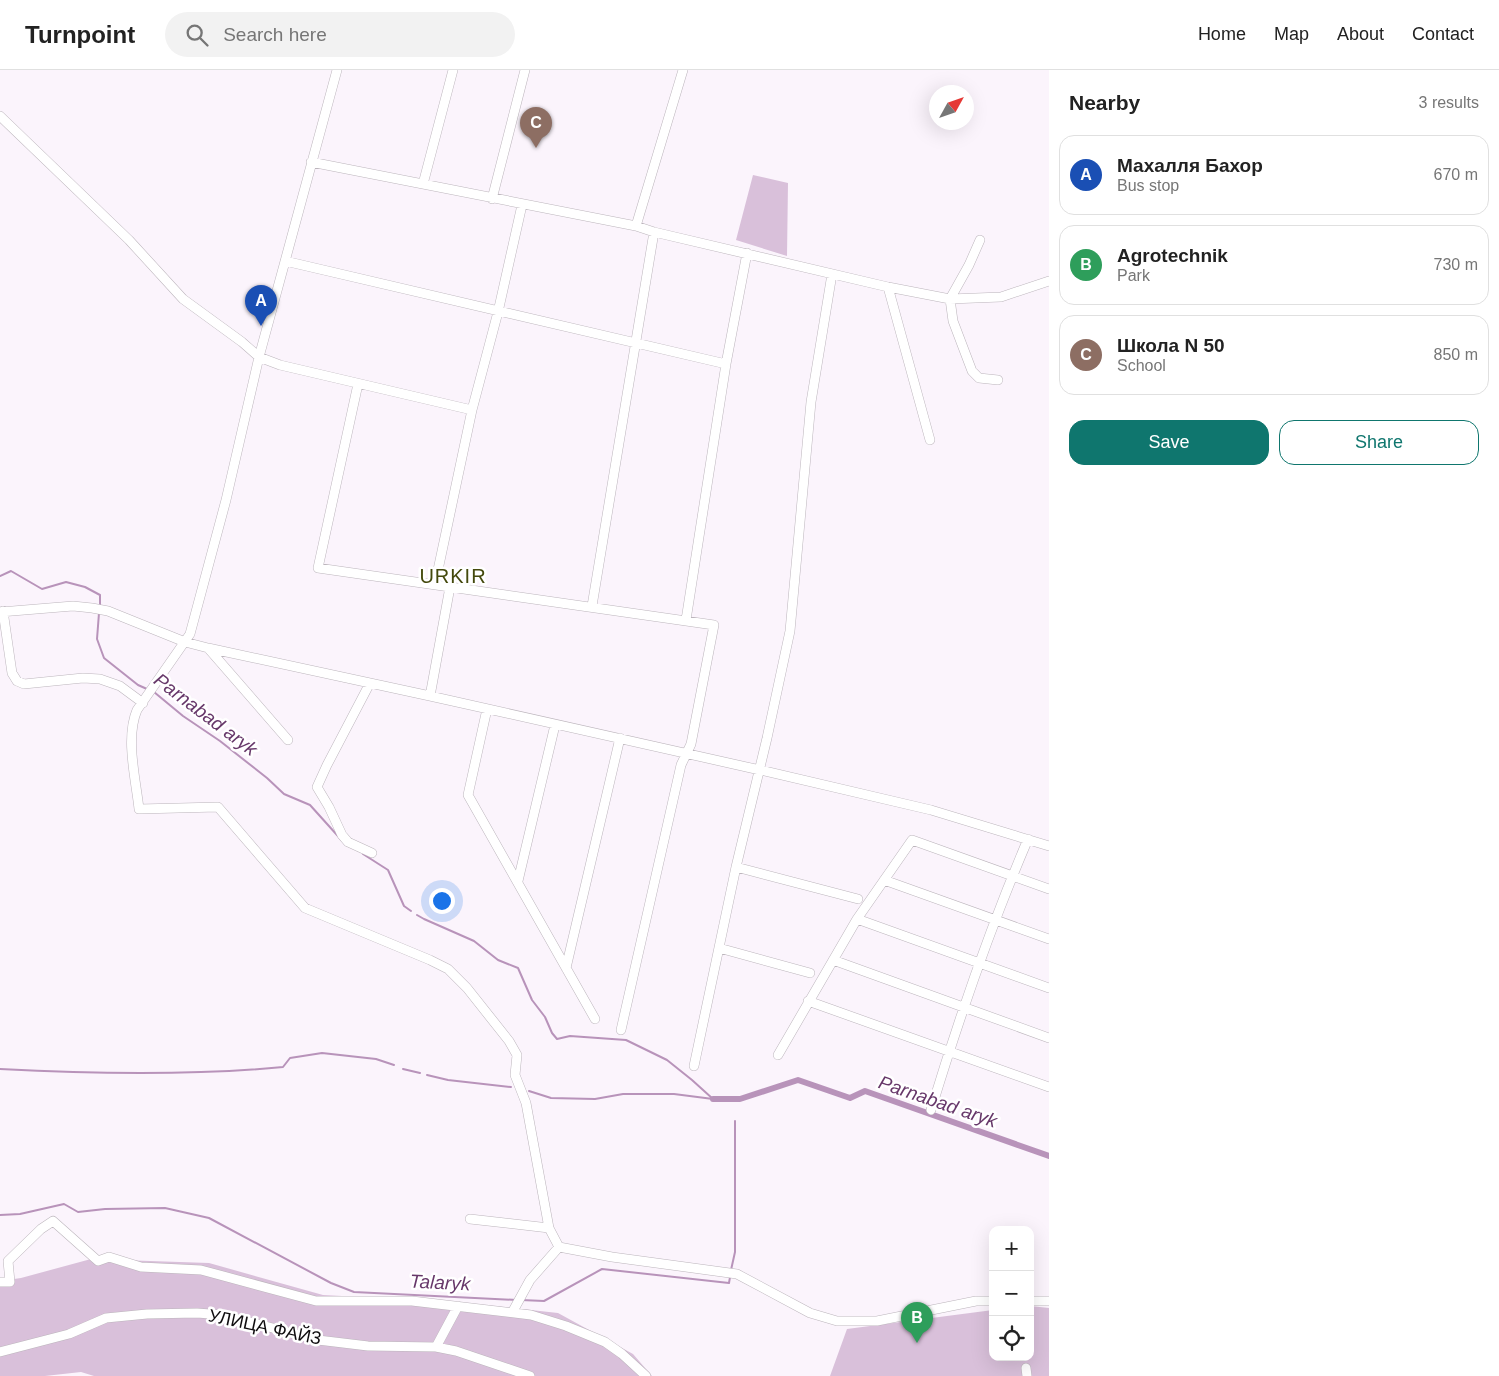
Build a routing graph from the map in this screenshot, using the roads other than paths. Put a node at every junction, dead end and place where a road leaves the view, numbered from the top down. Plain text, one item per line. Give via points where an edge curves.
1 (337, 70) edge
2 (453, 70) edge
3 (525, 70) edge
4 (682, 70) edge
5 (0, 116) edge
6 (311, 162) junction
7 (424, 184) junction
8 (492, 199) junction
9 (522, 205) junction
10 (636, 226) junction
11 (654, 232) junction
12 (980, 240) dead end
13 (747, 253) junction
14 (285, 261) junction
15 (832, 274) junction
16 (1049, 281) edge
17 (888, 287) junction
18 (950, 299) junction
19 (498, 312) junction
20 (636, 344) junction
21 (259, 357) junction
22 (726, 364) junction
23 (998, 380) dead end
24 (358, 384) junction
25 (472, 410) junction
26 (930, 440) dead end
27 (435, 584) junction
28 (450, 587) junction
29 (592, 606) junction
30 (1, 611) edge
31 (686, 620) junction
32 (185, 642) junction
33 (208, 648) junction
34 (370, 683) junction
35 (430, 696) junction
36 (143, 703) junction
37 (487, 709) junction
38 (555, 725) junction
39 (620, 738) junction
40 (288, 740) dead end
41 (686, 754) junction
42 (760, 770) junction
43 (1028, 839) junction
44 (1049, 846) edge
45 (372, 852) dead end
46 (736, 866) junction
47 (1012, 876) junction
48 (884, 880) junction
49 (518, 881) junction
50 (1049, 889) edge
51 (858, 899) dead end
52 (856, 919) junction
53 (994, 919) junction
54 (1049, 939) edge
55 (719, 948) junction
56 (833, 960) junction
57 (979, 963) junction
58 (566, 968) junction
59 (810, 973) dead end
60 (1049, 988) edge
61 (808, 1001) junction
62 (965, 1007) junction
63 (595, 1019) dead end
64 (621, 1030) dead end
65 (1049, 1038) edge
66 (949, 1051) junction
67 (778, 1055) dead end
68 (694, 1066) dead end
69 (1049, 1087) edge
70 (931, 1110) dead end
71 (470, 1219) dead end
72 (549, 1228) junction
73 (559, 1247) junction
74 (0, 1282) edge
75 (989, 1301) edge
76 (1034, 1301) edge
77 (1049, 1301) edge
78 (516, 1305) junction
79 (458, 1306) junction
80 (436, 1347) junction
81 (0, 1352) edge
82 (530, 1376) edge
83 (646, 1376) edge

1 - 6 street
2 - 7 street
3 - 8 street
4 - 10 street
5 - 21 street via 129,240 183,299
6 - 7 street
6 - 14 street
7 - 8 street
8 - 9 street
9 - 10 street
9 - 19 street
10 - 11 street
11 - 13 street
11 - 20 street
12 - 18 street
13 - 15 street
13 - 22 street
14 - 19 street
14 - 21 street
15 - 17 street
15 - 42 street via 811,402 790,631
16 - 18 street via 1001,297
17 - 18 street
17 - 26 street
18 - 23 street via 953,321 972,371 979,378
19 - 20 street
19 - 25 street
20 - 22 street
20 - 29 street
21 - 24 street
21 - 32 street via 226,500 190,634
22 - 31 street
24 - 25 street
24 - 27 street via 318,568
25 - 27 street
27 - 28 street
28 - 29 street
28 - 35 street
29 - 31 street
30 - 32 street via 73,606 92,608 108,611
30 - 36 street via 11,671 17,680 24,684 100,678 120,686
31 - 41 street via 714,625 692,744
32 - 33 street
32 - 36 street
33 - 34 street
33 - 40 street
34 - 35 street
34 - 45 street via 317,787 342,835 348,842
35 - 37 street
36 - 72 street via 135,715 132,730 139,809 218,807 305,908 413,952 448,970 467,988 509,1041 517,1055 515,1075 526,1103
37 - 38 street
37 - 49 street via 468,795
38 - 39 street
38 - 49 street
39 - 41 street
39 - 58 street
41 - 42 street
41 - 64 street
42 - 43 street via 931,810
42 - 46 street
43 - 44 street
43 - 47 street
46 - 51 street
46 - 55 street
47 - 48 street via 912,840
47 - 50 street
47 - 53 street
48 - 52 street
48 - 53 street
49 - 58 street
52 - 56 street
52 - 57 street
53 - 54 street
53 - 57 street
55 - 59 street
55 - 68 street
56 - 61 street
56 - 62 street
57 - 60 street
57 - 62 street
58 - 63 street
61 - 66 street
61 - 67 street
62 - 65 street
62 - 66 street
66 - 69 street
66 - 70 street
71 - 72 street
72 - 73 street
73 - 75 street via 737,1274 810,1313 842,1322 877,1321
73 - 78 street via 530,1280
74 - 79 street via 10,1282 8,1261 52,1221 98,1261 108,1257 141,1267 201,1270 316,1301 412,1301
76 - 77 street
78 - 79 street
78 - 83 street via 532,1315 605,1342
79 - 80 street
80 - 81 street, УЛИЦА ФАЙЗ via 368,1346 318,1340 224,1314 197,1313 106,1318 69,1334
80 - 82 street, УЛИЦА ФАЙЗ

